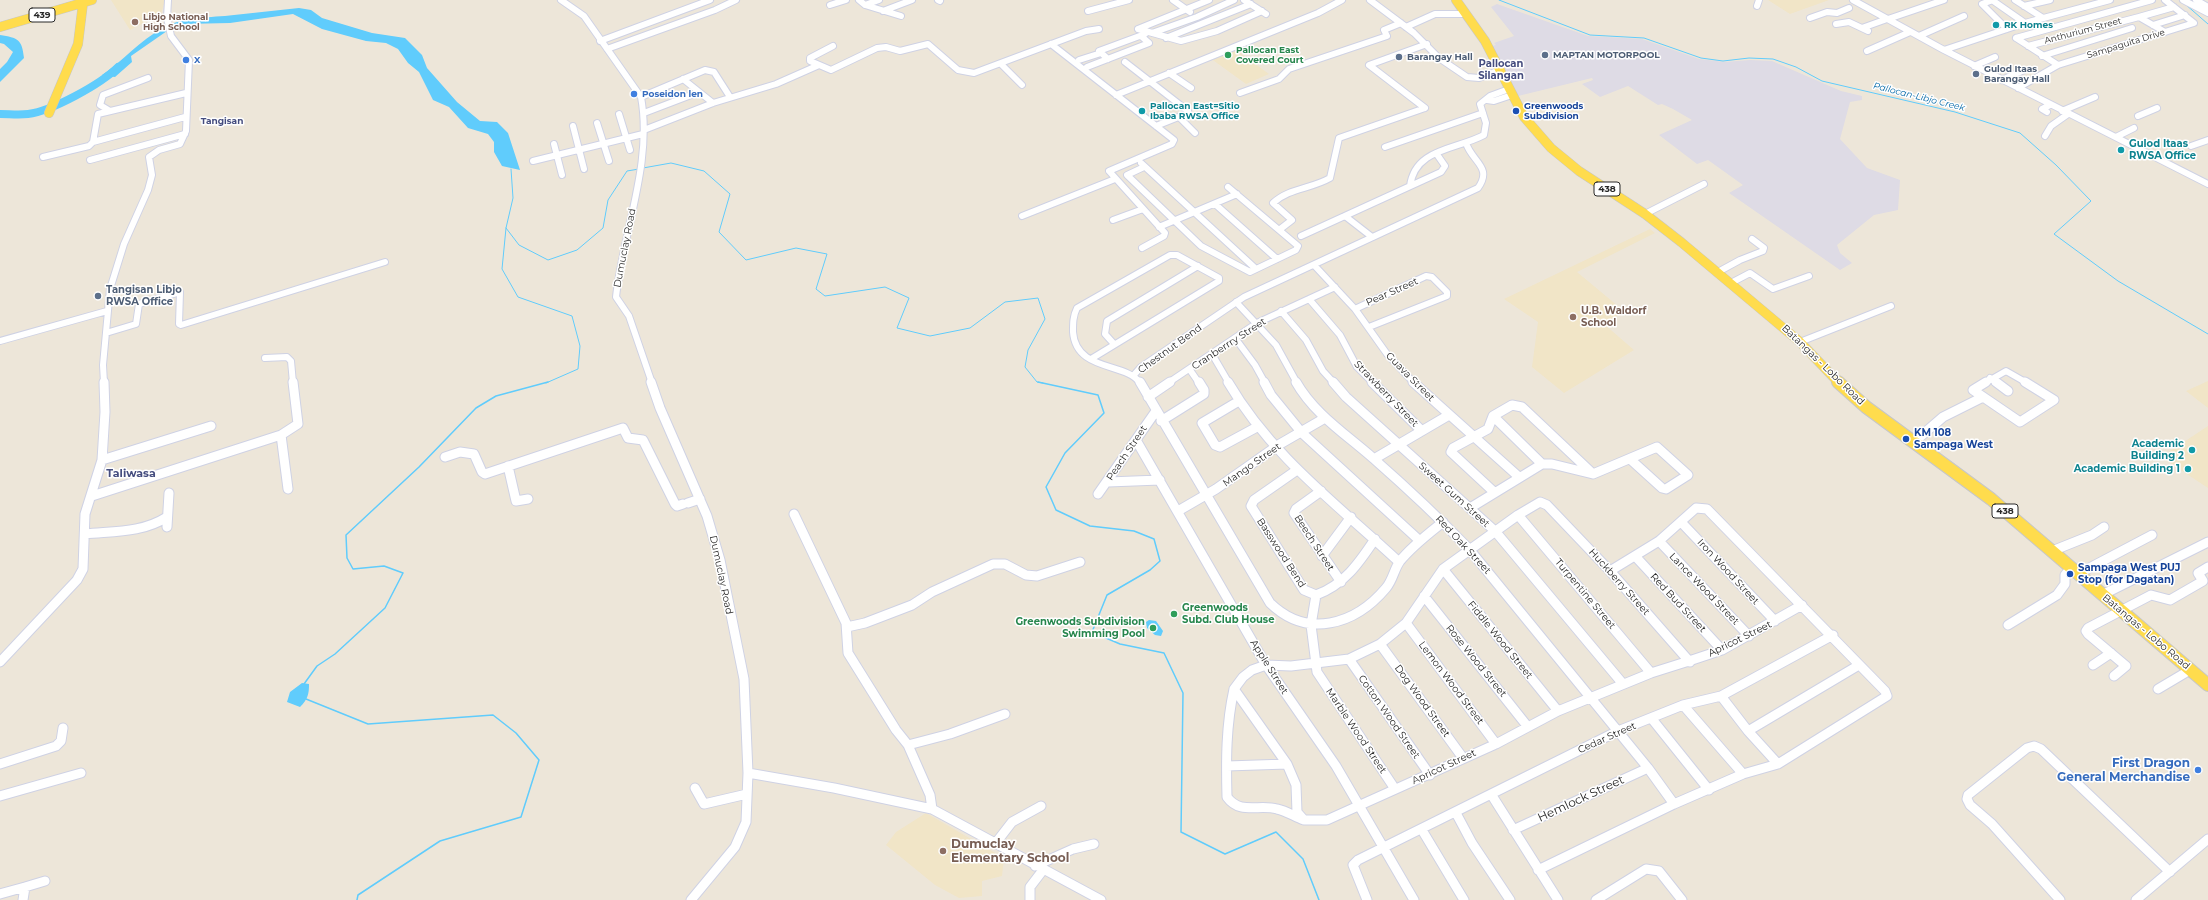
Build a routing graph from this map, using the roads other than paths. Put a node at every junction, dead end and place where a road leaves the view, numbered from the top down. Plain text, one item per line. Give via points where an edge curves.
1 (92, 0) edge
2 (168, 0) edge
3 (561, 0) edge
4 (710, 0) edge
5 (736, 0) edge
6 (846, 0) edge
7 (859, 0) edge
8 (879, 0) edge
9 (912, 0) edge
10 (1129, 0) edge
11 (1209, 0) edge
12 (1234, 0) edge
13 (1342, 0) edge
14 (1370, 0) edge
15 (1456, 0) edge
16 (1853, 0) edge
17 (1944, 0) edge
18 (1992, 0) edge
19 (2015, 0) edge
20 (2050, 0) edge
21 (2110, 0) edge
22 (2152, 0) edge
23 (2165, 0) edge
24 (2183, 0) edge
25 (2196, 0) edge
26 (1176, 1) edge
27 (1247, 1) edge
28 (83, 3) junction
29 (865, 5) junction
30 (830, 6) dead end
31 (2024, 6) junction
32 (2174, 7) junction
33 (2208, 7) edge
34 (1849, 8) dead end
35 (1187, 10) junction
36 (1088, 11) dead end
37 (883, 12) junction
38 (2104, 12) junction
39 (2208, 13) edge
40 (1466, 14) junction
41 (2185, 15) junction
42 (901, 16) dead end
43 (1964, 16) dead end
44 (1197, 17) junction
45 (2139, 17) junction
46 (1810, 18) dead end
47 (2043, 18) junction
48 (1887, 19) junction
49 (2119, 21) junction
50 (1206, 23) junction
51 (2025, 23) junction
52 (1836, 24) dead end
53 (1404, 25) junction
54 (2153, 25) junction
55 (0, 27) edge
56 (2007, 28) junction
57 (2132, 28) junction
58 (1098, 29) dead end
59 (1217, 31) junction
60 (1910, 32) junction
61 (2165, 32) junction
62 (1151, 33) junction
63 (1141, 36) junction
64 (1919, 36) junction
65 (2146, 37) junction
66 (1166, 38) junction
67 (600, 41) junction
68 (1051, 44) junction
69 (1427, 44) junction
70 (833, 46) dead end
71 (2028, 46) junction
72 (607, 49) junction
73 (1944, 50) junction
74 (1867, 51) dead end
75 (1101, 53) junction
76 (2042, 56) junction
77 (1995, 57) dead end
78 (1108, 59) junction
79 (1079, 60) dead end
80 (1125, 62) dead end
81 (1001, 64) junction
82 (819, 65) junction
83 (2058, 65) junction
84 (1974, 66) junction
85 (1087, 67) dead end
86 (1500, 70) junction
87 (2024, 70) dead end
88 (1169, 73) junction
89 (148, 78) dead end
90 (683, 79) junction
91 (2002, 80) junction
92 (1149, 81) junction
93 (1022, 85) dead end
94 (1191, 88) dead end
95 (2018, 88) junction
96 (699, 92) junction
97 (1511, 92) junction
98 (186, 93) junction
99 (1240, 93) dead end
100 (1116, 95) junction
101 (641, 97) junction
102 (730, 97) junction
103 (2095, 97) dead end
104 (713, 103) junction
105 (2050, 105) junction
106 (2157, 108) dead end
107 (110, 111) junction
108 (2047, 112) dead end
109 (2065, 112) junction
110 (48, 113) dead end
111 (1483, 113) junction
112 (619, 114) dead end
113 (644, 114) junction
114 (2138, 116) dead end
115 (1179, 117) junction
116 (185, 118) junction
117 (598, 123) dead end
118 (573, 126) dead end
119 (1156, 126) junction
120 (2134, 128) dead end
121 (643, 132) junction
122 (1195, 133) dead end
123 (185, 134) junction
124 (2045, 136) dead end
125 (626, 138) junction
126 (2116, 138) junction
127 (2208, 140) edge
128 (93, 142) junction
129 (1466, 143) junction
130 (554, 144) dead end
131 (603, 144) junction
132 (2191, 146) dead end
133 (1390, 147) dead end
134 (579, 150) junction
135 (630, 150) dead end
136 (1436, 153) junction
137 (558, 155) junction
138 (43, 157) dead end
139 (1136, 158) junction
140 (90, 160) dead end
141 (533, 161) dead end
142 (609, 161) dead end
143 (1144, 167) junction
144 (584, 169) dead end
145 (562, 174) dead end
146 (2208, 176) edge
147 (1115, 179) junction
148 (2201, 180) junction
149 (1704, 184) dead end
150 (2208, 184) edge
151 (1410, 186) junction
152 (1228, 187) dead end
153 (1237, 194) junction
154 (1215, 204) junction
155 (1143, 209) junction
156 (1194, 213) junction
157 (1645, 214) junction
158 (1022, 216) dead end
159 (1345, 216) junction
160 (1113, 220) dead end
161 (1175, 221) junction
162 (1159, 227) junction
163 (1279, 230) junction
164 (1301, 236) dead end
165 (1372, 237) junction
166 (1752, 239) dead end
167 (1142, 248) dead end
168 (1277, 259) junction
169 (385, 262) dead end
170 (1314, 265) junction
171 (1198, 266) junction
172 (1256, 269) junction
173 (1718, 272) junction
174 (1809, 276) dead end
175 (1731, 283) junction
176 (1335, 287) junction
177 (1309, 298) junction
178 (1236, 302) junction
179 (1891, 306) dead end
180 (1355, 309) junction
181 (108, 311) junction
182 (1281, 311) junction
183 (1257, 324) junction
184 (1369, 327) junction
185 (106, 333) junction
186 (1235, 338) junction
187 (0, 341) edge
188 (1800, 342) junction
189 (1114, 344) junction
190 (1212, 354) junction
191 (265, 358) dead end
192 (1091, 359) junction
193 (1190, 370) junction
194 (1133, 376) junction
195 (1990, 378) junction
196 (2008, 391) dead end
197 (1148, 397) junction
198 (1983, 397) junction
199 (1239, 401) junction
200 (1156, 411) junction
201 (1449, 415) junction
202 (1493, 416) junction
203 (1325, 418) junction
204 (1161, 421) junction
205 (211, 426) dead end
206 (1257, 427) junction
207 (1422, 431) junction
208 (1302, 433) junction
209 (281, 435) junction
210 (1474, 438) junction
211 (1136, 440) junction
212 (1914, 442) junction
213 (1399, 445) junction
214 (1276, 447) junction
215 (445, 457) dead end
216 (1374, 459) junction
217 (1630, 459) junction
218 (102, 460) junction
219 (1542, 464) junction
220 (508, 466) junction
221 (1297, 470) junction
222 (1593, 474) junction
223 (1519, 477) junction
224 (1160, 480) junction
225 (1108, 482) junction
226 (288, 489) dead end
227 (1321, 491) junction
228 (169, 492) dead end
229 (1494, 492) junction
230 (1098, 494) dead end
231 (92, 496) junction
232 (1206, 496) junction
233 (528, 499) dead end
234 (700, 499) junction
235 (1470, 508) junction
236 (1178, 510) junction
237 (794, 514) dead end
238 (1518, 515) junction
239 (167, 517) junction
240 (1351, 517) junction
241 (1443, 522) junction
242 (1681, 522) junction
243 (2104, 527) dead end
244 (167, 528) dead end
245 (1495, 531) junction
246 (85, 534) junction
247 (2152, 535) dead end
248 (1375, 539) junction
249 (1420, 540) junction
250 (1659, 541) junction
251 (2208, 542) edge
252 (1469, 549) junction
253 (2052, 551) junction
254 (1322, 556) junction
255 (1635, 556) junction
256 (1080, 562) dead end
257 (1399, 562) junction
258 (2208, 567) edge
259 (1443, 569) junction
260 (1610, 571) junction
261 (2075, 571) junction
262 (1341, 582) junction
263 (1316, 595) junction
264 (2102, 595) junction
265 (1424, 596) junction
266 (1802, 605) junction
267 (2122, 612) junction
268 (1775, 622) junction
269 (1406, 623) junction
270 (1311, 625) junction
271 (2008, 625) dead end
272 (847, 627) junction
273 (1833, 635) junction
274 (1749, 636) junction
275 (1380, 644) junction
276 (1722, 650) junction
277 (2111, 653) junction
278 (1349, 659) junction
279 (0, 662) edge
280 (1690, 662) junction
281 (1266, 665) junction
282 (1859, 665) junction
283 (2093, 665) dead end
284 (1316, 668) junction
285 (2190, 670) junction
286 (1651, 673) junction
287 (2114, 676) dead end
288 (1623, 684) junction
289 (2208, 685) edge
290 (1234, 689) junction
291 (2158, 689) dead end
292 (1721, 696) junction
293 (1592, 698) junction
294 (1683, 705) junction
295 (1558, 711) junction
296 (1005, 714) dead end
297 (1652, 719) junction
298 (1528, 727) junction
299 (63, 728) dead end
300 (1748, 731) junction
301 (1618, 732) junction
302 (1496, 744) junction
303 (908, 745) junction
304 (1463, 758) junction
305 (0, 764) edge
306 (1287, 764) junction
307 (1778, 764) junction
308 (1227, 766) junction
309 (1648, 768) junction
310 (81, 773) dead end
311 (748, 773) junction
312 (1743, 774) junction
313 (1430, 775) junction
314 (695, 788) dead end
315 (1395, 789) junction
316 (1709, 790) junction
317 (748, 794) junction
318 (1491, 794) junction
319 (0, 796) edge
320 (1674, 804) junction
321 (1041, 806) dead end
322 (1361, 806) junction
323 (932, 809) junction
324 (1456, 812) junction
325 (1304, 820) junction
326 (1422, 830) junction
327 (1513, 830) junction
328 (2208, 839) edge
329 (995, 844) junction
330 (1094, 844) dead end
331 (1384, 848) junction
332 (1039, 868) junction
333 (1538, 870) junction
334 (2170, 872) junction
335 (45, 882) dead end
336 (25, 887) junction
337 (0, 894) edge
338 (1093, 898) edge
339 (23, 900) edge
340 (691, 900) edge
341 (1030, 900) edge
342 (1367, 900) edge
343 (1414, 900) edge
344 (1464, 900) edge
345 (1510, 900) edge
346 (1558, 900) edge
347 (1596, 900) edge
348 (1682, 900) edge
349 (2060, 900) edge
350 (2136, 900) edge

1 - 28 main road, 439
2 - 98 street via 166,11 175,43 189,60
3 - 67 street, Dumuclay Road via 584,16
4 - 67 street
5 - 72 street
6 - 30 street
7 - 29 street
8 - 29 street
9 - 37 street
10 - 36 street
11 - 35 street
12 - 44 street
13 - 88 street via 1318,13
14 - 53 street
15 - 40 main road, Batangas - Lobo Road / 438
16 - 48 street
17 - 48 street
18 - 51 street
18 - 56 street via 1982,4
19 - 31 street
20 - 31 street
21 - 47 street
22 - 38 street
23 - 32 street
24 - 39 street
25 - 33 street
26 - 35 street
27 - 50 street
27 - 59 street via 1264,13
28 - 55 main road, 439
28 - 110 main road via 78,44
29 - 37 street
31 - 47 street
32 - 41 street
32 - 45 street, Anthurium Street
34 - 46 street
35 - 44 street
35 - 62 street via 1138,28
37 - 42 street
38 - 49 street
38 - 71 street via 2016,38
40 - 53 street via 1435,14
40 - 86 main road, Batangas - Lobo Road / 438 via 1485,41
41 - 54 street
41 - 61 street, Sampaguita Drive via 2194,24
43 - 64 street
44 - 50 street
44 - 62 street
45 - 49 street, Anthurium Street
45 - 54 street
47 - 51 street
48 - 52 street via 1865,29 1846,22
48 - 60 street
49 - 57 street
49 - 71 street, Anthurium Street
50 - 59 street
50 - 66 street
51 - 56 street
53 - 69 street
53 - 99 street via 1384,30 1387,36 1289,69 1279,79
54 - 61 street
56 - 73 street
57 - 65 street
57 - 76 street
58 - 68 street
59 - 66 street via 1181,41
60 - 64 street
60 - 74 street
61 - 65 street, Sampaguita Drive
62 - 63 street
62 - 66 street
63 - 75 street via 1099,51
63 - 78 street via 1149,43
64 - 73 street
65 - 83 street, Sampaguita Drive
67 - 72 street, Dumuclay Road
68 - 81 street
68 - 100 street
69 - 86 street via 1439,58 1468,77 1479,78
69 - 163 street via 1369,65 1425,108 1339,138 1330,178 1282,196 1273,203 1292,220
70 - 82 street via 810,58 810,61
71 - 76 street
72 - 101 street, Dumuclay Road
73 - 84 street
75 - 78 street
75 - 79 street
76 - 83 street
77 - 84 street
78 - 85 street
80 - 92 street
81 - 82 street via 982,71 964,73 928,44 900,51 882,46 831,70
81 - 93 street
82 - 102 street via 776,84
83 - 95 street, Sampaguita Drive
84 - 91 street
86 - 97 main road, Batangas - Lobo Road / 438
87 - 91 street
88 - 92 street
88 - 94 street
89 - 107 street via 103,95 100,105
90 - 96 street
90 - 101 street
90 - 102 street via 710,70 714,72
91 - 95 street
92 - 100 street
92 - 115 street via 1188,112
95 - 105 street
96 - 104 street
96 - 113 street
97 - 111 street via 1494,101 1487,100 1480,104
97 - 157 main road, Batangas - Lobo Road / 438 via 1528,123 1557,153 1579,171
98 - 107 street
98 - 116 street
100 - 119 street
101 - 113 street, Dumuclay Road
102 - 104 street
103 - 109 street
104 - 121 street
105 - 108 street via 2042,109
105 - 109 street
106 - 114 street
107 - 128 street via 98,114
109 - 124 street
109 - 126 street
111 - 129 street via 1487,123 1484,135
111 - 133 street
112 - 125 street
113 - 121 street, Dumuclay Road
115 - 119 street
115 - 122 street
116 - 123 street
116 - 128 street
117 - 131 street
118 - 134 street
119 - 139 street via 1174,142
120 - 126 street
121 - 125 street
121 - 234 street, Dumuclay Road via 644,142 616,297 629,316 660,408
123 - 140 street
123 - 181 street via 181,144 159,150 149,157 152,175 150,183 124,244 110,289
125 - 131 street
125 - 135 street
126 - 148 street
127 - 132 street
128 - 138 street via 89,146
129 - 136 street
129 - 165 street, Chestnut Bend via 1485,173 1484,181 1478,188
130 - 137 street
131 - 134 street
131 - 142 street
134 - 137 street
134 - 144 street
136 - 151 street via 1419,164 1409,180
136 - 151 street via 1443,161 1443,169
137 - 141 street
137 - 145 street
139 - 143 street
139 - 147 street via 1110,169 1109,173
143 - 156 street
143 - 161 street via 1127,175
146 - 148 street
147 - 155 street
147 - 158 street
148 - 150 street
149 - 157 street
151 - 159 street
152 - 153 street
153 - 154 street
153 - 163 street
154 - 156 street
154 - 168 street
155 - 160 street
155 - 162 street
156 - 161 street
156 - 172 street
157 - 173 main road, Batangas - Lobo Road / 438
159 - 164 street
159 - 165 street
161 - 162 street
161 - 172 street via 1208,250 1247,271
162 - 167 street via 1165,233 1164,236
163 - 168 street via 1298,248
165 - 170 street, Chestnut Bend
166 - 173 street via 1764,248 1763,251
168 - 172 street
169 - 185 street via 181,325 180,292 139,304 136,324
170 - 176 street, Guava Street
170 - 178 street, Chestnut Bend
171 - 189 street via 1107,320 1104,332 1106,338
171 - 189 street via 1218,277 1218,281
171 - 192 street via 1170,254 1077,308 1072,334 1081,351
173 - 175 main road, Batangas - Lobo Road / 438
174 - 175 street via 1773,289 1768,288 1750,273
175 - 188 main road, Batangas - Lobo Road / 438
176 - 177 street, Cranberrry Street
176 - 180 street, Guava Street
177 - 182 street, Cranberrry Street
177 - 207 street, Strawberry Street via 1340,335 1357,367
178 - 183 street, Red Oak Street
178 - 194 street, Chestnut Bend via 1141,367
179 - 188 street
180 - 184 street, Guava Street
180 - 184 street, Pear Street via 1429,276 1447,292 1447,296
181 - 185 street
181 - 187 street
182 - 183 street, Cranberrry Street
182 - 213 street, Sweet Gum Street via 1306,340 1332,382
183 - 186 street, Cranberrry Street
183 - 203 street, Red Oak Street via 1283,355 1300,389
184 - 201 street, Guava Street via 1387,354
185 - 218 street
186 - 190 street, Cranberrry Street
186 - 208 street via 1255,365 1271,395
188 - 212 main road, Batangas - Lobo Road / 438 via 1852,395
189 - 192 street
190 - 193 street, Cranberrry Street
190 - 199 street
191 - 209 street via 287,356 291,361 298,424
192 - 194 street
193 - 197 street, Cranberrry Street
193 - 204 street via 1204,390 1204,394
194 - 197 street, Chestnut Bend
195 - 196 street
195 - 198 street via 1972,389
195 - 198 street via 2009,372 2054,400 2020,422
197 - 200 street, Chestnut Bend
198 - 212 street via 1944,417
199 - 206 street
199 - 206 street via 1202,423 1202,427 1219,447
200 - 204 street, Chestnut Bend
200 - 211 street, Peach Street
201 - 207 street
201 - 210 street, Guava Street
202 - 210 street via 1488,429
202 - 219 street
202 - 222 street via 1512,405 1522,407
203 - 208 street, Mango Street
203 - 216 street, Red Oak Street
204 - 232 street, Chestnut Bend
205 - 218 street
206 - 214 street
207 - 213 street
208 - 214 street, Mango Street
208 - 249 street
209 - 226 street
209 - 231 street
210 - 223 street, Guava Street
210 - 229 street via 1453,448 1451,452
211 - 224 street, Apple Street
211 - 225 street, Peach Street
212 - 253 main road, Batangas - Lobo Road / 438 via 1991,499
213 - 216 street
213 - 235 street, Sweet Gum Street
214 - 221 street
214 - 232 street, Mango Street
215 - 220 street via 460,452 474,454 485,474
216 - 241 street, Red Oak Street
217 - 217 street via 1657,447 1688,475 1666,489 1662,488
217 - 222 street
218 - 231 street
219 - 222 street
219 - 223 street
220 - 233 street via 516,501
220 - 234 street via 623,428 628,438 643,440 677,506
221 - 227 street
221 - 263 street, Basswood Bend via 1254,500 1251,506 1304,590
223 - 229 street
224 - 225 street
224 - 236 street, Apple Street
225 - 230 street, Peach Street
227 - 240 street
227 - 254 street, Beech Street via 1294,513
228 - 239 street
229 - 235 street
231 - 246 street via 84,514
232 - 236 street, Mango Street
232 - 270 street, Chestnut Bend via 1270,602 1284,616 1298,623
234 - 311 street, Dumuclay Road via 720,560 744,679
235 - 245 street, Sweet Gum Street
236 - 281 street, Apple Street
237 - 272 street
238 - 245 street
238 - 260 street, Huckberry Street via 1540,502 1548,505
238 - 286 street, Turpentine Street
239 - 244 street
239 - 246 street via 158,523 127,532
240 - 248 street
240 - 254 street
241 - 249 street, Chestnut Bend
241 - 252 street, Red Oak Street
242 - 250 street
242 - 266 street via 1696,508 1701,506 1707,509
242 - 268 street, Iron Wood Street
243 - 253 street via 2092,536
245 - 252 street
245 - 288 street, Sweet Gum Street
246 - 279 street via 83,569 77,580
247 - 261 street
248 - 257 street
248 - 262 street, Basswood Bend via 1357,565
249 - 257 street, Chestnut Bend
250 - 255 street
250 - 274 street, Lance Wood Street
251 - 264 street
252 - 259 street
252 - 293 street, Red Oak Street
253 - 261 main road, Batangas - Lobo Road / 438
254 - 262 street, Beech Street
255 - 260 street
255 - 276 street, Red Bud Street
256 - 272 street via 1037,576 1026,575 1004,564 993,564 932,592 912,605 865,624
257 - 270 street, Chestnut Bend via 1379,596 1350,616 1333,623
258 - 267 street via 2198,573 2203,581 2170,600 2151,595
259 - 265 street
259 - 295 street, Fiddle Wood Street
260 - 280 street, Huckberry Street
261 - 264 main road, Batangas - Lobo Road / 438
261 - 271 street via 2065,575 2065,584 2057,595
262 - 263 street, Basswood Bend
263 - 270 street
264 - 267 main road, Batangas - Lobo Road / 438
265 - 269 street
265 - 298 street, Rose Wood Street
266 - 268 street, Apricot Street
266 - 273 street
267 - 277 street via 2086,631
267 - 285 main road, Batangas - Lobo Road / 438
268 - 274 street, Apricot Street
269 - 275 street
269 - 302 street, Lemon Wood Street
270 - 284 street
272 - 303 street via 845,638 848,653
273 - 282 street
273 - 292 street, Cedar Street
274 - 276 street, Apricot Street
275 - 278 street
275 - 304 street, Dog Wood Street
276 - 280 street, Apricot Street
277 - 283 street
277 - 287 street via 2126,666
278 - 284 street
278 - 313 street, Cotton Wood Street
280 - 286 street, Apricot Street
281 - 284 street
281 - 290 street via 1252,670
281 - 322 street, Apple Street
282 - 300 street
282 - 307 street via 1887,696
284 - 315 street, Marble Wood Street
285 - 289 main road, Batangas - Lobo Road / 438
285 - 291 street
286 - 288 street, Apricot Street
288 - 293 street, Apricot Street
290 - 306 street
290 - 308 street via 1228,715
292 - 294 street, Cedar Street
292 - 300 street
293 - 295 street, Apricot Street
293 - 301 street, Red Oak Street
294 - 297 street, Cedar Street
294 - 312 street
295 - 298 street, Apricot Street
296 - 303 street via 950,734
297 - 301 street, Cedar Street
297 - 316 street
298 - 302 street, Apricot Street
299 - 305 street via 61,741 56,746
300 - 307 street
301 - 309 street, Red Oak Street
301 - 318 street, Cedar Street
302 - 304 street, Apricot Street
303 - 323 street via 930,795
304 - 313 street, Apricot Street
306 - 308 street
306 - 325 street via 1296,785 1297,812
307 - 312 street
308 - 325 street via 1227,797 1230,804 1239,808 1274,808
309 - 320 street, Red Oak Street
309 - 327 street, Hemlock Street
310 - 319 street
311 - 317 street, Dumuclay Road
311 - 323 street
312 - 316 street
313 - 315 street, Apricot Street
314 - 317 street via 704,804
315 - 322 street, Apricot Street
316 - 320 street
317 - 340 street, Dumuclay Road via 746,822 742,834 720,866
318 - 324 street, Cedar Street
318 - 327 street
320 - 333 street
321 - 329 street via 1012,822
322 - 325 street, Apricot Street via 1327,820
322 - 331 street, Apple Street
323 - 329 street
324 - 326 street, Cedar Street
324 - 345 street via 1472,843
326 - 331 street, Cedar Street
326 - 344 street
327 - 333 street
328 - 334 street
329 - 332 street
330 - 332 street via 1073,850
331 - 342 street, Cedar Street via 1353,865
331 - 343 street, Apple Street
332 - 338 street
332 - 341 street via 1030,887
333 - 346 street
334 - 349 street via 2041,749 2034,746 2027,748 1968,795 1967,800
334 - 350 street
335 - 336 street
336 - 337 street
336 - 339 street
347 - 348 street via 1646,869 1659,871

